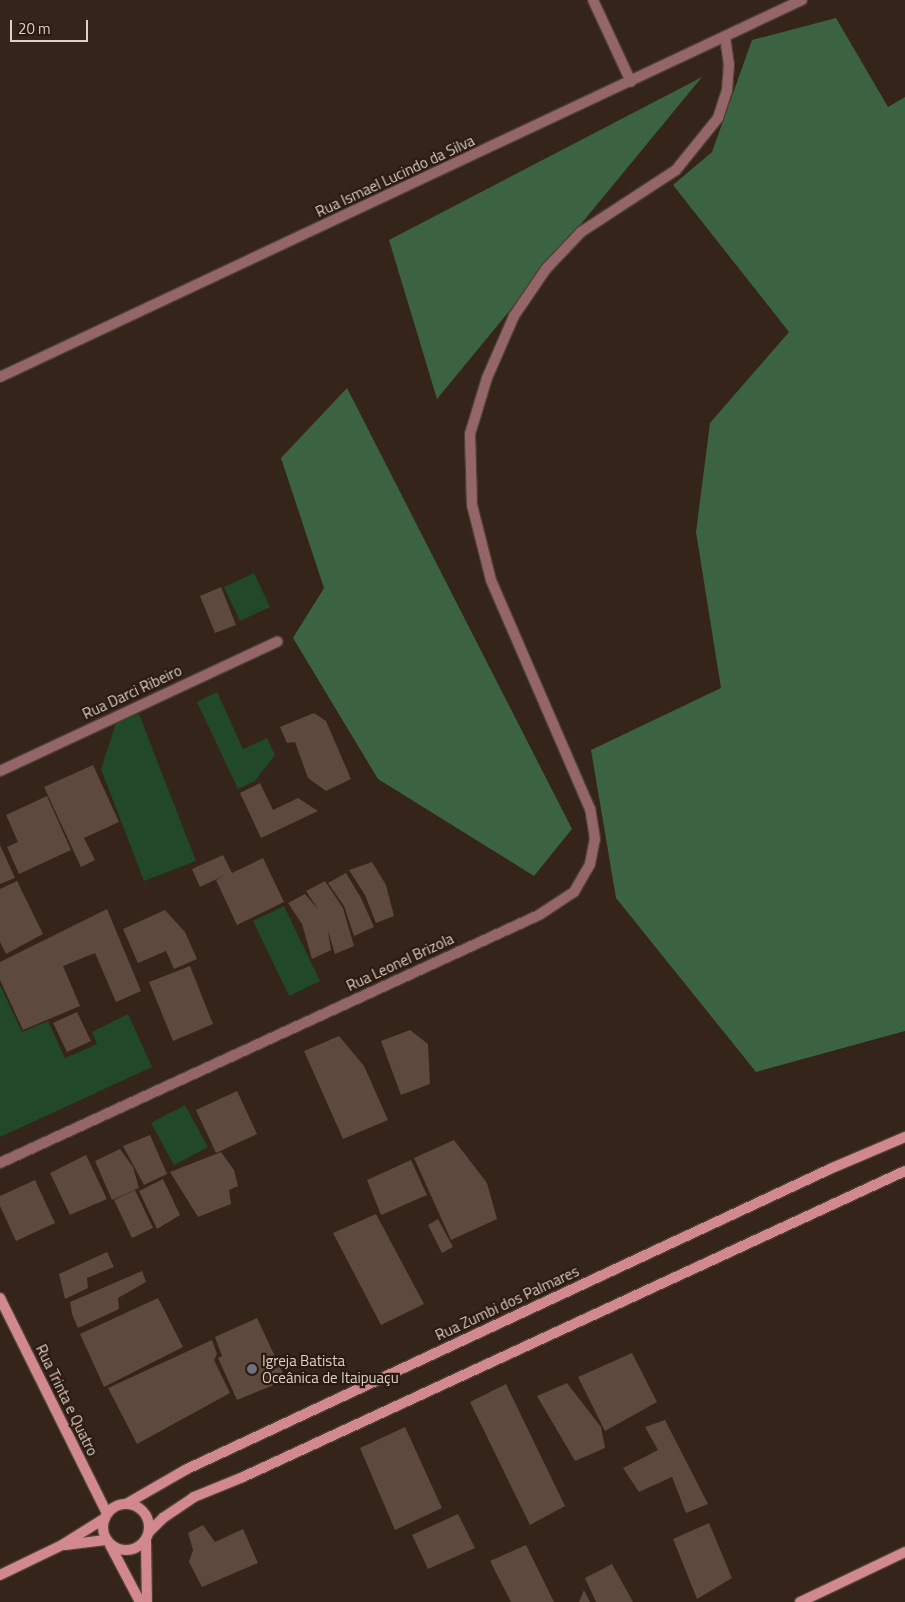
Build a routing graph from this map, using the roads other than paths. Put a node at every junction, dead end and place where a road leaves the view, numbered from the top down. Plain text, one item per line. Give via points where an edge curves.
1 (593, 0) edge
2 (802, 0) edge
3 (725, 37) junction
4 (631, 82) junction
5 (0, 378) edge
6 (277, 642) dead end
7 (0, 770) edge
8 (905, 1137) edge
9 (0, 1163) edge
10 (905, 1171) edge
11 (0, 1298) edge
12 (126, 1504) junction
13 (106, 1516) junction
14 (147, 1536) junction
15 (108, 1542) junction
16 (62, 1545) junction
17 (905, 1552) edge
18 (0, 1575) edge
19 (140, 1602) edge
20 (147, 1602) edge
21 (800, 1602) edge

1 - 4 street
2 - 3 street, Rua Ismael Lucindo da Silva
3 - 4 street, Rua Ismael Lucindo da Silva
3 - 9 street, Rua Leonel Brizola via 729,64 727,91 718,118 676,170 581,232 546,269 514,316 487,378 470,434 472,505 492,580 590,809 595,839 590,864 574,892 539,915
4 - 5 street, Rua Ismael Lucindo da Silva
6 - 7 street, Rua Darci Ribeiro
8 - 12 street, Rua Zumbi dos Palmares via 187,1468
10 - 14 street via 194,1497 163,1518
11 - 13 street, Rua Trinta e Quatro
12 - 13 street via 115,1506
12 - 14 street via 144,1512 149,1522
13 - 15 street via 103,1526
13 - 16 street
14 - 15 street via 140,1546 124,1551
14 - 20 street
15 - 16 street
15 - 19 street
16 - 18 street
17 - 21 street

